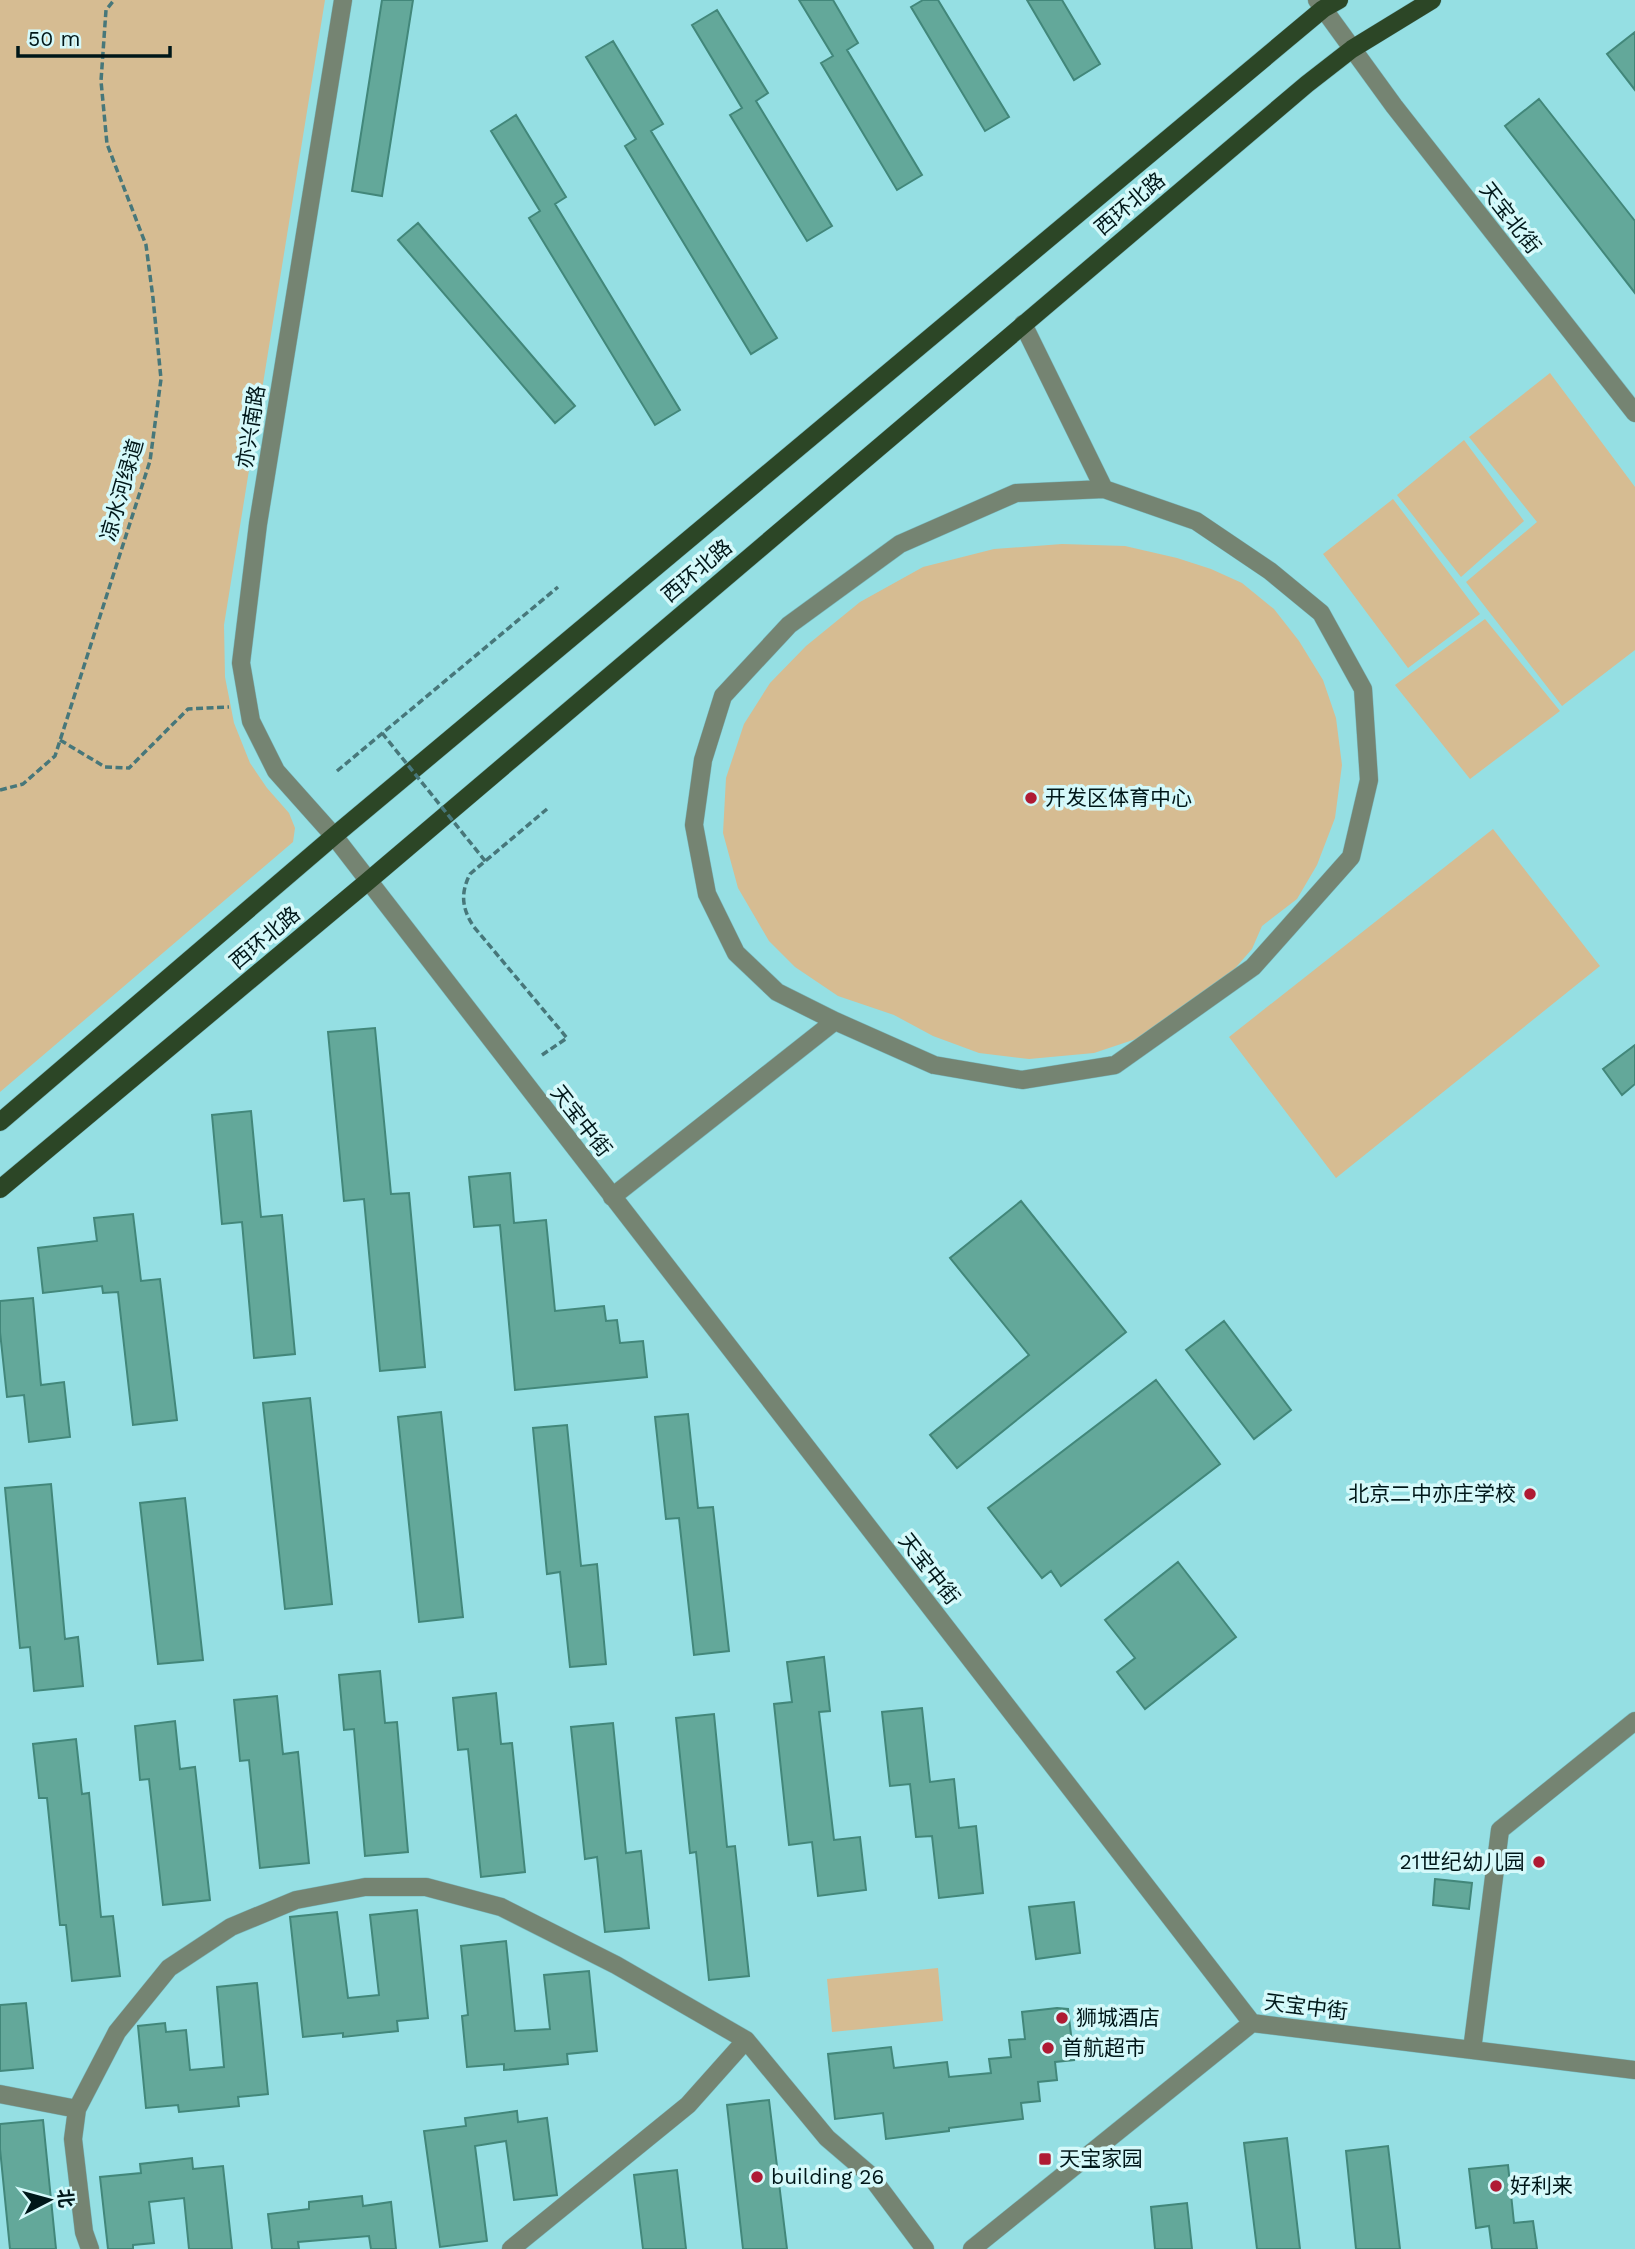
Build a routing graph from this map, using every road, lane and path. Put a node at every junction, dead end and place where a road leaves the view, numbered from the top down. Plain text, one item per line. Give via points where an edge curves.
1 (114, 0) edge
2 (343, 0) edge
3 (1432, 0) edge
4 (1326, 3) edge
5 (1352, 49) junction
6 (1023, 324) junction
7 (1635, 413) edge
8 (1104, 489) junction
9 (558, 587) dead end
10 (249, 706) junction
11 (382, 733) junction
12 (60, 740) junction
13 (337, 771) dead end
14 (0, 790) edge
15 (547, 809) dead end
16 (334, 836) junction
17 (486, 862) junction
18 (368, 882) junction
19 (835, 1021) junction
20 (542, 1055) dead end
21 (0, 1122) edge
22 (0, 1189) edge
23 (612, 1197) junction
24 (1635, 1721) edge
25 (1252, 2023) junction
26 (746, 2039) junction
27 (1472, 2050) junction
28 (1635, 2070) edge
29 (0, 2094) edge
30 (77, 2109) junction
31 (90, 2249) edge
32 (511, 2249) edge
33 (925, 2249) edge
34 (972, 2249) edge

1 - 12 path, 凉水河绿道 via 106,10 101,81 107,144 146,245 161,379 150,461
2 - 10 street, 亦兴南路 via 258,524 242,663
3 - 5 main road, 西环北路
4 - 5 street, 天宝北街
4 - 16 main road, 西环北路
5 - 6 main road, 西环北路
5 - 7 street, 天宝北街
6 - 8 street
6 - 18 main road, 西环北路
8 - 19 street via 1016,493 900,544 789,625 723,696 704,760 694,825 707,894 736,953 777,992
8 - 19 street via 1196,521 1270,571 1321,613 1363,688 1369,780 1351,857 1253,967 1115,1065 1022,1080 934,1065
9 - 11 path
10 - 12 path via 188,709 130,768 105,767
10 - 16 street, 亦兴南路 via 251,721 276,771
11 - 13 path
11 - 17 path, bridge
12 - 14 path, 凉水河绿道 via 55,756 23,783
15 - 17 path
16 - 18 street, 天宝中街
16 - 21 main road, 西环北路
17 - 20 path via 470,874 463,902 467,915 567,1038
18 - 22 main road, 西环北路
18 - 23 street, 天宝中街
19 - 23 street
23 - 25 street, 天宝中街
24 - 27 street via 1500,1830
25 - 27 street, 天宝中街
25 - 34 street
26 - 30 street via 501,1907 426,1887 365,1887 296,1900 231,1927 169,1968 117,2032
26 - 32 street via 688,2105
26 - 33 street via 827,2138 869,2174
27 - 28 street, 天宝中街
29 - 30 street
30 - 31 street via 73,2139

